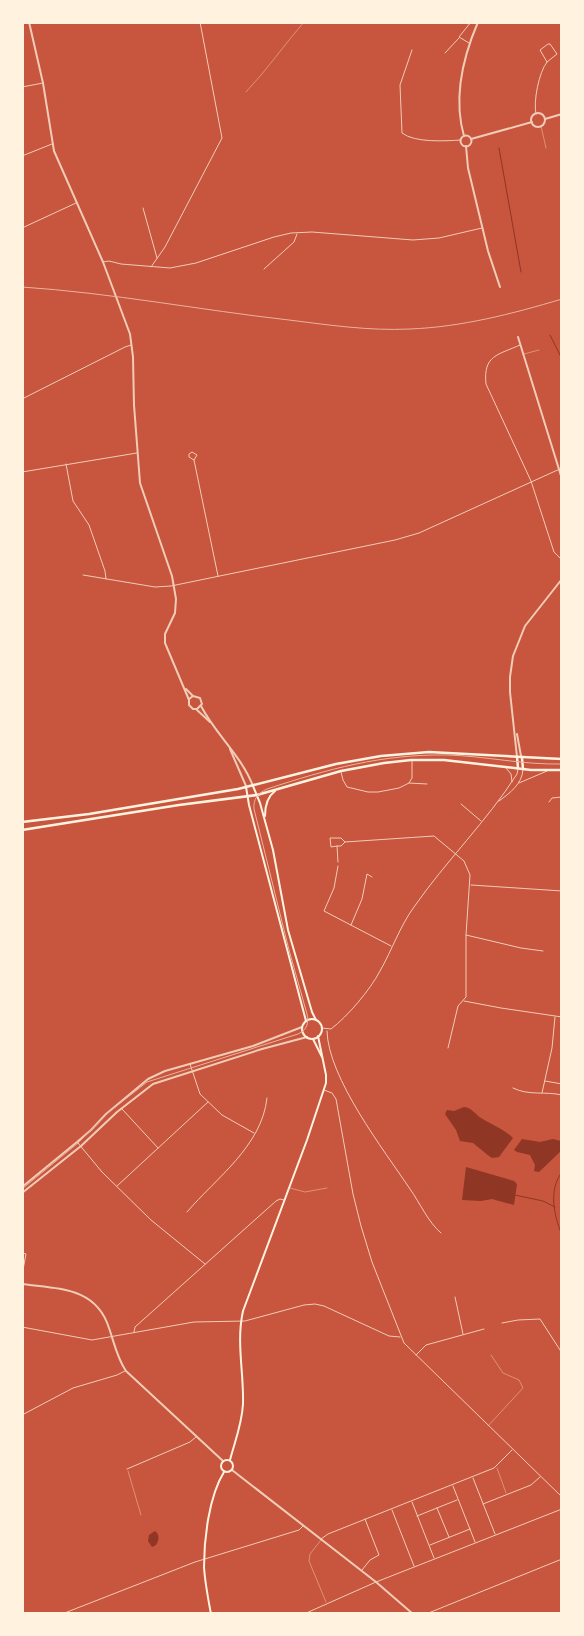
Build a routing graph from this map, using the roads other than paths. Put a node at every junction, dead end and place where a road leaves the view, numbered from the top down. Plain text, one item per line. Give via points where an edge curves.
1 (29, 22) edge
2 (200, 22) edge
3 (304, 22) edge
4 (471, 22) edge
5 (478, 22) edge
6 (459, 37) junction
7 (469, 43) junction
8 (412, 50) dead end
9 (445, 53) dead end
10 (547, 62) junction
11 (43, 83) junction
12 (22, 87) edge
13 (246, 92) dead end
14 (536, 114) junction
15 (562, 114) edge
16 (544, 118) junction
17 (532, 122) junction
18 (541, 126) junction
19 (464, 136) junction
20 (471, 139) junction
21 (461, 140) junction
22 (52, 144) junction
23 (466, 146) junction
24 (546, 148) dead end
25 (22, 156) edge
26 (77, 203) junction
27 (143, 208) dead end
28 (22, 228) edge
29 (482, 228) junction
30 (298, 233) junction
31 (157, 259) junction
32 (103, 262) junction
33 (151, 268) junction
34 (264, 269) dead end
35 (500, 287) dead end
36 (518, 337) dead end
37 (521, 344) junction
38 (132, 345) junction
39 (539, 350) dead end
40 (523, 354) junction
41 (22, 399) edge
42 (137, 453) junction
43 (194, 460) dead end
44 (66, 464) junction
45 (560, 468) edge
46 (22, 472) edge
47 (562, 479) edge
48 (531, 481) junction
49 (562, 560) edge
50 (83, 575) dead end
51 (218, 576) junction
52 (106, 579) junction
53 (562, 579) edge
54 (174, 586) junction
55 (185, 688) junction
56 (193, 696) junction
57 (189, 700) junction
58 (201, 706) junction
59 (197, 709) junction
60 (213, 726) junction
61 (515, 729) junction
62 (229, 747) junction
63 (517, 757) junction
64 (522, 757) junction
65 (562, 759) edge
66 (412, 760) junction
67 (506, 767) junction
68 (518, 768) junction
69 (523, 769) junction
70 (549, 770) junction
71 (562, 770) edge
72 (341, 771) junction
73 (512, 782) junction
74 (409, 783) junction
75 (426, 784) dead end
76 (518, 784) junction
77 (253, 786) junction
78 (246, 788) junction
79 (275, 791) junction
80 (257, 795) junction
81 (248, 797) junction
82 (562, 797) edge
83 (498, 802) junction
84 (548, 802) dead end
85 (461, 804) dead end
86 (264, 818) junction
87 (482, 821) junction
88 (22, 822) edge
89 (22, 830) edge
90 (345, 842) junction
91 (337, 846) junction
92 (456, 853) junction
93 (338, 862) dead end
94 (338, 866) dead end
95 (372, 876) dead end
96 (470, 885) junction
97 (562, 891) edge
98 (351, 925) junction
99 (466, 935) junction
100 (392, 946) junction
101 (543, 951) dead end
102 (464, 1001) junction
103 (556, 1016) junction
104 (562, 1017) edge
105 (316, 1020) junction
106 (306, 1021) junction
107 (302, 1027) junction
108 (322, 1028) junction
109 (327, 1030) junction
110 (318, 1036) junction
111 (307, 1037) junction
112 (312, 1038) junction
113 (448, 1048) dead end
114 (322, 1057) junction
115 (190, 1064) junction
116 (192, 1070) junction
117 (545, 1081) junction
118 (562, 1084) edge
119 (513, 1088) dead end
120 (324, 1090) junction
121 (542, 1093) junction
122 (562, 1095) edge
123 (267, 1098) dead end
124 (208, 1102) junction
125 (122, 1109) junction
126 (254, 1133) junction
127 (77, 1142) junction
128 (80, 1146) junction
129 (158, 1148) junction
130 (22, 1187) edge
131 (116, 1187) junction
132 (289, 1188) junction
133 (327, 1188) dead end
134 (22, 1193) edge
135 (284, 1200) junction
136 (187, 1212) dead end
137 (441, 1233) dead end
138 (22, 1253) edge
139 (205, 1265) junction
140 (22, 1275) edge
141 (22, 1284) edge
142 (455, 1297) dead end
143 (241, 1322) junction
144 (502, 1323) dead end
145 (22, 1328) edge
146 (484, 1329) dead end
147 (134, 1332) junction
148 (463, 1334) junction
149 (112, 1337) junction
150 (401, 1337) junction
151 (562, 1354) edge
152 (491, 1355) dead end
153 (416, 1356) junction
154 (126, 1371) junction
155 (22, 1415) edge
156 (488, 1426) junction
157 (197, 1437) junction
158 (513, 1450) junction
159 (230, 1460) junction
160 (223, 1461) junction
161 (496, 1466) junction
162 (127, 1469) joint
163 (232, 1470) junction
164 (224, 1472) junction
165 (472, 1476) junction
166 (540, 1477) junction
167 (452, 1484) junction
168 (507, 1494) junction
169 (562, 1498) edge
170 (411, 1500) junction
171 (458, 1500) junction
172 (483, 1504) junction
173 (392, 1508) junction
174 (438, 1508) junction
175 (562, 1509) edge
176 (140, 1515) dead end
177 (417, 1516) junction
178 (365, 1519) junction
179 (304, 1526) junction
180 (470, 1529) junction
181 (495, 1535) junction
182 (449, 1537) junction
183 (321, 1539) junction
184 (475, 1543) junction
185 (429, 1545) junction
186 (205, 1559) junction
187 (434, 1559) junction
188 (562, 1559) edge
189 (414, 1567) junction
190 (362, 1571) junction
191 (376, 1582) junction
192 (327, 1604) junction
193 (62, 1614) edge
194 (211, 1614) edge
195 (304, 1614) edge
196 (413, 1614) edge
197 (426, 1614) edge

1 - 11 street
2 - 31 street via 222,138
3 - 13 lane
4 - 6 street
5 - 7 street
6 - 7 street
6 - 9 street
7 - 19 street via 461,82
8 - 21 street via 400,85 402,134 429,141
10 - 10 street via 557,54 550,44 540,50
10 - 14 street via 537,90
11 - 12 street
11 - 22 street
14 - 16 street
14 - 17 street
15 - 16 street
16 - 18 street
17 - 18 street via 536,127
17 - 20 street
18 - 24 lane
19 - 20 street
19 - 21 street
20 - 23 street
21 - 23 street
22 - 25 street
22 - 26 street
23 - 29 street
26 - 28 street
26 - 32 street
27 - 31 street
29 - 30 street via 419,240
29 - 35 street
30 - 33 street via 274,237 190,265
30 - 34 street via 294,242
31 - 33 street
32 - 33 street
32 - 38 street
36 - 37 street
37 - 40 street
37 - 48 street via 493,358 484,372 486,384
38 - 41 street
38 - 42 street
39 - 40 lane
40 - 45 street
42 - 44 street
42 - 54 street via 141,488
43 - 51 street
44 - 46 street
44 - 52 street via 73,502 89,525
45 - 47 street
45 - 48 street
48 - 49 street via 554,552
48 - 51 street via 411,536
50 - 52 street
51 - 54 street
52 - 54 street via 155,587
53 - 61 street via 525,626 512,656 510,692
54 - 55 street via 176,608 164,639
55 - 56 street
55 - 57 street
56 - 57 street
56 - 58 street via 200,698
57 - 59 street via 190,706
58 - 59 street
58 - 60 street
59 - 60 street
60 - 62 street
61 - 63 street
61 - 64 street
62 - 77 street via 237,755
62 - 78 street
63 - 64 main road
63 - 68 main road
63 - 77 main road via 452,752 405,753 336,764
64 - 65 main road
64 - 69 main road
66 - 67 main road via 450,760
66 - 72 main road
66 - 74 street
67 - 68 main road
67 - 73 street
68 - 69 main road
68 - 73 street
69 - 70 main road
69 - 76 street
70 - 71 main road
70 - 76 street
72 - 74 street via 347,787 359,790 384,791
72 - 79 main road
73 - 83 street
74 - 75 street
76 - 83 street
77 - 78 main road
77 - 80 main road
78 - 81 main road
78 - 88 main road
79 - 80 main road
79 - 86 main road via 267,802
80 - 81 main road
80 - 86 main road
81 - 89 main road
81 - 106 main road
82 - 84 street
83 - 87 street
85 - 87 street
86 - 105 main road via 286,922
87 - 92 street
90 - 91 street
90 - 91 street via 341,838 330,838 331,846
90 - 92 street via 434,836
91 - 93 street
92 - 96 street via 468,868
92 - 100 street via 412,909
94 - 98 street via 334,888 324,911
95 - 98 street via 368,874
96 - 97 street
96 - 99 street
98 - 100 street
99 - 101 street
99 - 102 street
100 - 109 street via 379,973 344,1019
102 - 103 street
102 - 113 street via 458,1006
103 - 104 street
103 - 117 street
105 - 106 main road
105 - 108 main road
106 - 107 main road
107 - 111 main road
107 - 115 street via 254,1046
108 - 109 street
108 - 110 main road
109 - 137 street via 330,1050 371,1133
110 - 112 main road
110 - 114 main road
111 - 112 main road
111 - 116 street
112 - 114 main road
114 - 120 main road via 326,1075
115 - 116 street
115 - 127 street via 157,1074 139,1085
116 - 124 street via 198,1091
116 - 125 street via 152,1084
117 - 118 street
117 - 121 street
119 - 121 street via 521,1092
120 - 132 main road
120 - 150 street via 336,1099 361,1226
121 - 122 street
123 - 126 street
124 - 126 street via 229,1120
124 - 129 street
125 - 128 street
125 - 129 street
126 - 136 street via 230,1168
127 - 128 street
127 - 130 street
128 - 131 street
128 - 134 street
129 - 131 street
131 - 139 street
132 - 133 lane via 305,1192
132 - 135 main road
135 - 139 street via 276,1200
135 - 143 main road
138 - 140 street via 26,1254
139 - 147 street via 135,1327
141 - 149 street via 85,1296 102,1311
142 - 148 street
143 - 147 street via 194,1322
143 - 150 street via 315,1304 389,1336
143 - 159 main road via 243,1405
144 - 151 street via 540,1319
145 - 149 street via 88,1340
146 - 148 street
147 - 149 street
148 - 153 street via 426,1345
149 - 154 street
150 - 153 street
152 - 156 lane via 502,1373 519,1380 523,1388
153 - 156 street
154 - 155 street via 73,1388
154 - 157 street
156 - 158 street
157 - 160 street
157 - 162 street
158 - 161 street
158 - 166 street
159 - 160 main road
159 - 163 main road
160 - 164 main road via 220,1467
161 - 165 street
161 - 168 lane
162 - 176 lane
163 - 164 main road
163 - 179 street
164 - 186 main road via 212,1500
165 - 167 street
165 - 172 street
166 - 168 street via 531,1485
166 - 169 street
167 - 170 street
167 - 171 street
168 - 172 street
170 - 173 street
170 - 177 street
171 - 174 street
171 - 180 street
172 - 181 street
173 - 178 street
173 - 189 street
174 - 177 street
174 - 182 street
175 - 181 street
177 - 185 street
178 - 183 street
178 - 190 street via 380,1555 370,1560
179 - 183 street
179 - 186 street
180 - 182 street
180 - 184 street
181 - 184 street
182 - 185 street
183 - 190 street
183 - 192 lane via 309,1559
184 - 187 street
185 - 187 street
186 - 193 street
186 - 194 main road
187 - 189 street
188 - 197 street
189 - 191 street
190 - 191 street
191 - 192 street
191 - 196 street
192 - 195 street

